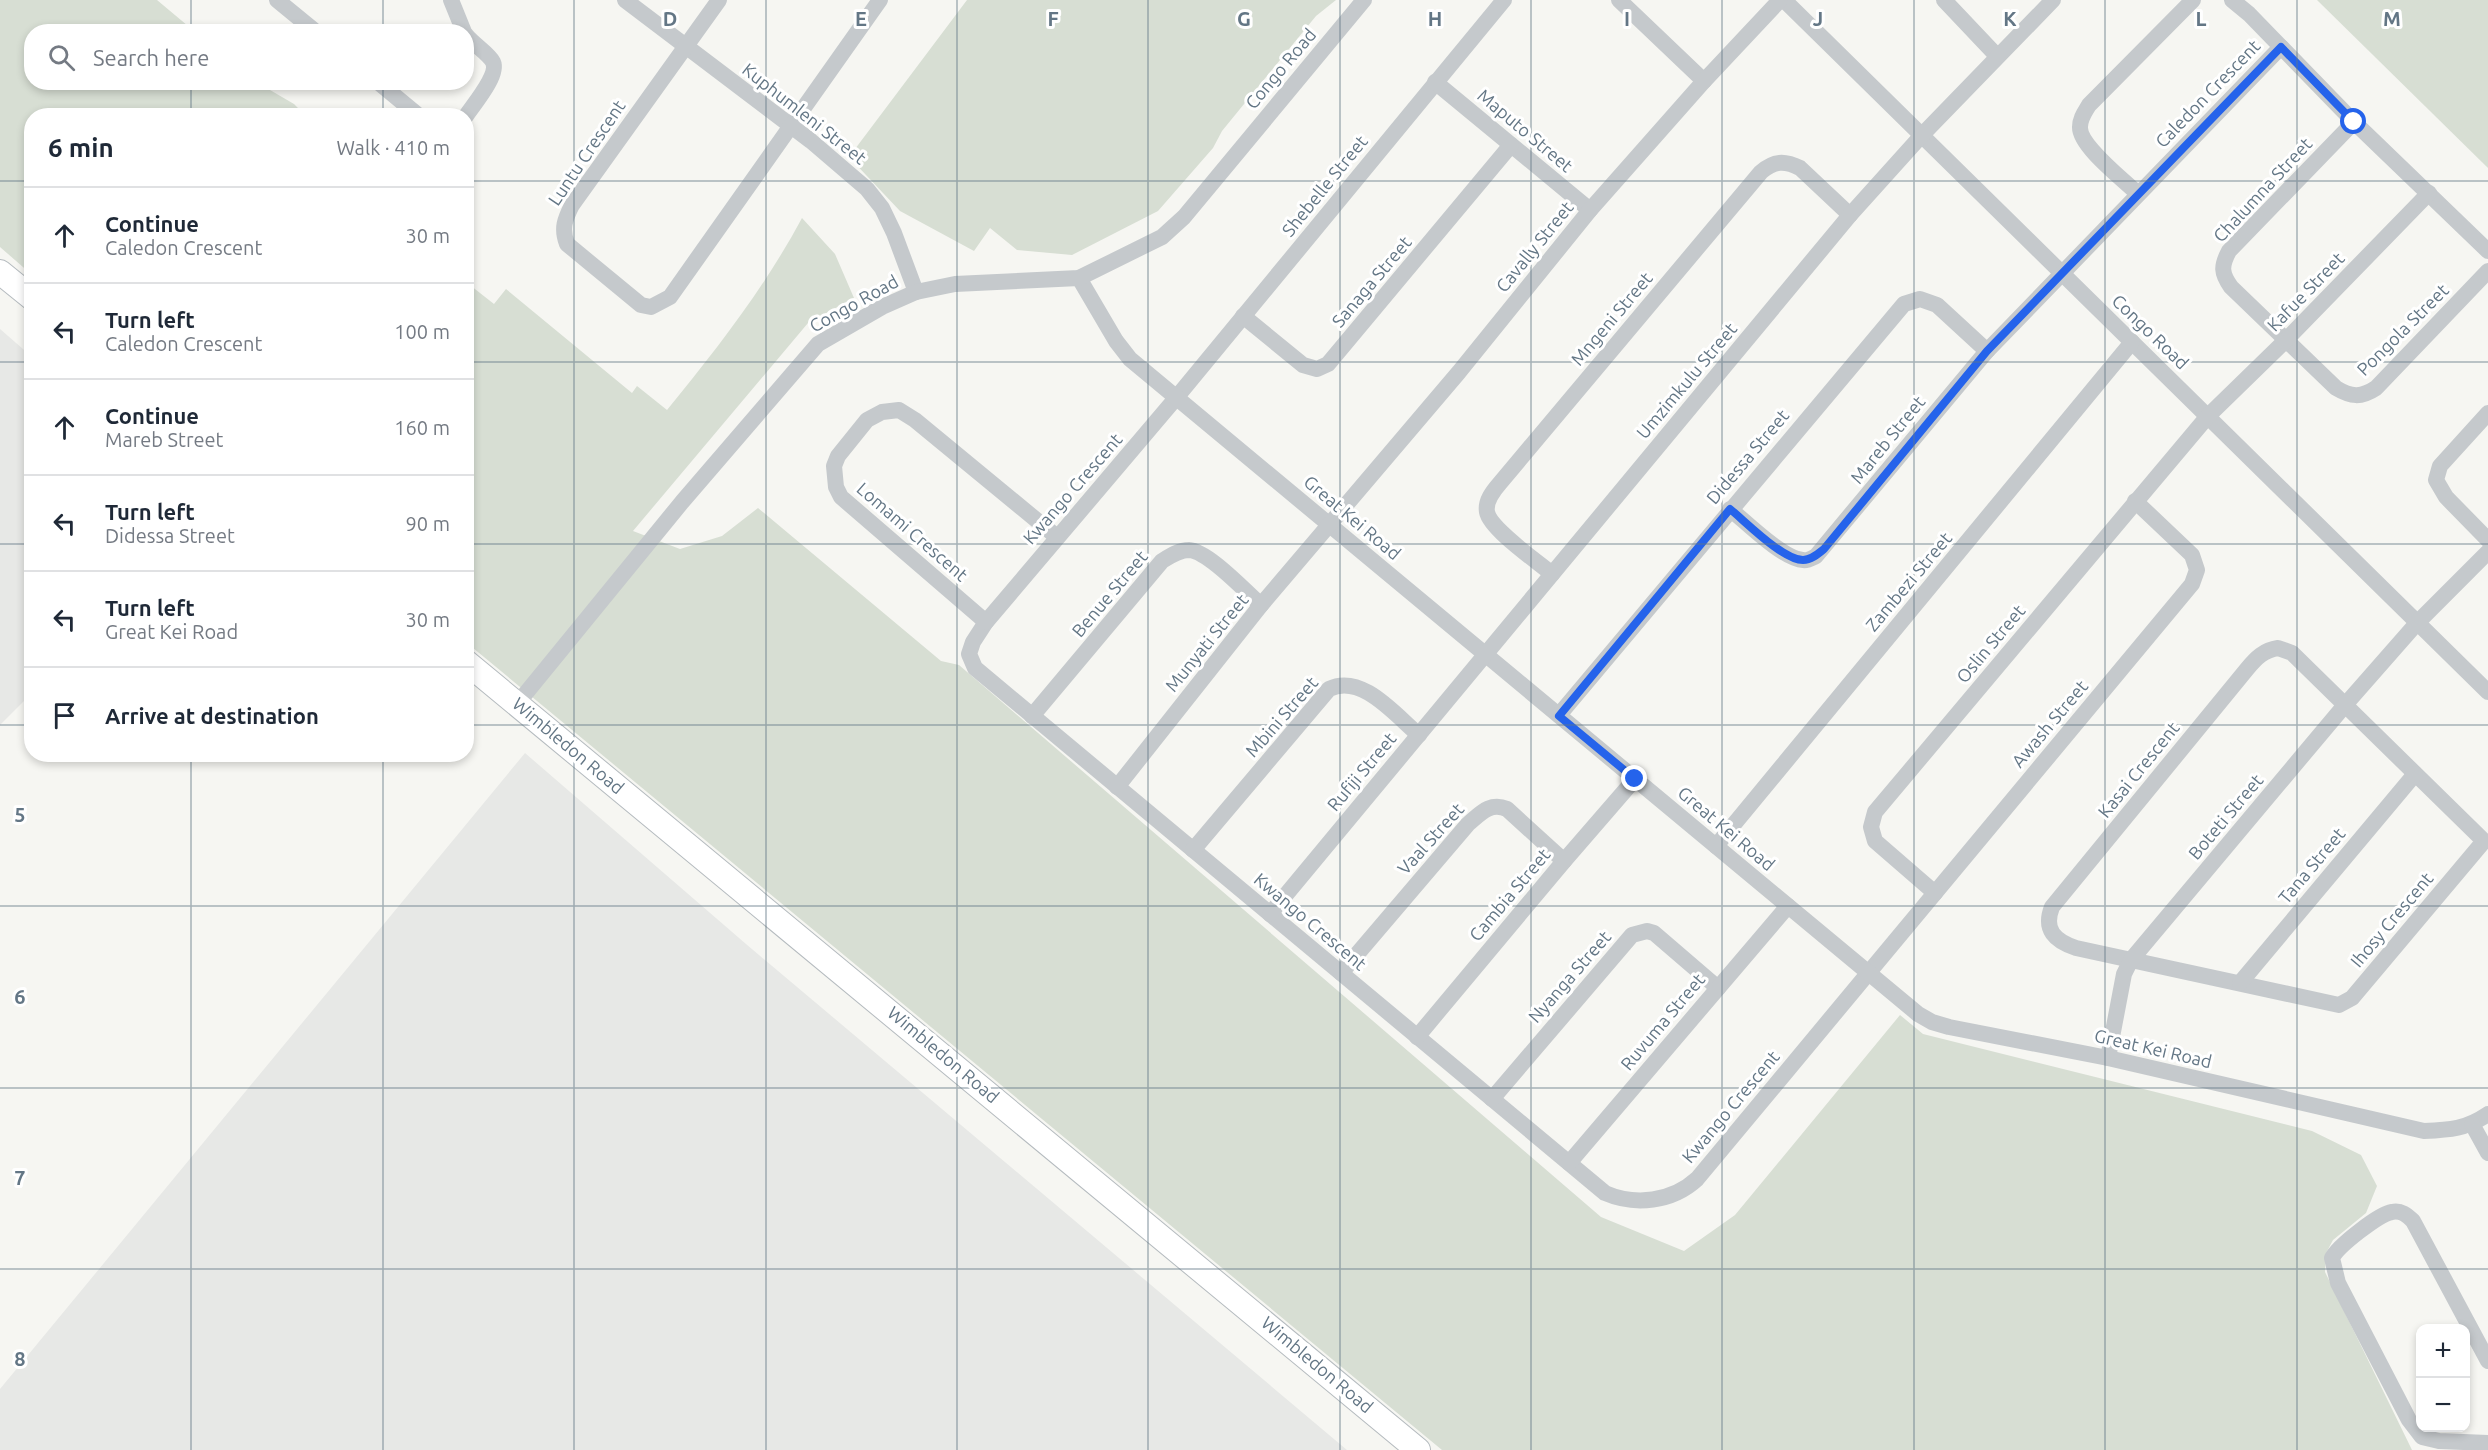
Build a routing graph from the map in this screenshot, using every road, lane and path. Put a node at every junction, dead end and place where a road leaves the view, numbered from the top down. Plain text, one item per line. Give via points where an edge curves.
1 (277, 0) edge
2 (451, 0) edge
3 (625, 0) edge
4 (719, 0) edge
5 (880, 0) edge
6 (1364, 0) edge
7 (1504, 0) edge
8 (1619, 0) edge
9 (1782, 0) edge
10 (1944, 0) edge
11 (2053, 0) edge
12 (2193, 0) edge
13 (2232, 0) edge
14 (306, 24) edge
15 (461, 24) edge
16 (474, 44) edge
17 (685, 47) junction
18 (2281, 47) junction
19 (1997, 56) junction
20 (1704, 81) junction
21 (1435, 82) junction
22 (387, 90) edge
23 (409, 108) edge
24 (471, 108) edge
25 (2354, 122) junction
26 (792, 127) junction
27 (1922, 135) junction
28 (1511, 145) junction
29 (2429, 193) junction
30 (2138, 194) junction
31 (1590, 210) junction
32 (1850, 215) junction
33 (2488, 250) edge
34 (2488, 271) edge
35 (0, 272) edge
36 (2061, 273) junction
37 (1079, 278) junction
38 (24, 292) edge
39 (916, 292) junction
40 (1243, 316) junction
41 (2285, 341) junction
42 (2132, 342) junction
43 (1987, 351) junction
44 (1176, 398) junction
45 (2488, 414) edge
46 (2208, 416) junction
47 (2135, 501) junction
48 (1730, 509) junction
49 (1329, 524) junction
50 (1057, 537) junction
51 (2488, 540) edge
52 (2488, 552) edge
53 (1552, 574) junction
54 (1261, 605) junction
55 (986, 621) junction
56 (2417, 623) junction
57 (1485, 654) junction
58 (474, 669) edge
59 (2488, 692) edge
60 (517, 704) junction
61 (2345, 705) junction
62 (1032, 716) junction
63 (1559, 716) junction
64 (1419, 735) junction
65 (2415, 774) junction
66 (1635, 779) junction
67 (1117, 787) junction
68 (2486, 844) edge
69 (1716, 846) junction
70 (1193, 850) junction
71 (1564, 861) junction
72 (1935, 893) junction
73 (1788, 906) junction
74 (1270, 914) junction
75 (2131, 960) junction
76 (1341, 973) junction
77 (1868, 973) junction
78 (2240, 983) junction
79 (1718, 988) junction
80 (1418, 1037) junction
81 (2108, 1058) junction
82 (1492, 1099) junction
83 (2488, 1114) edge
84 (2472, 1124) junction
85 (2488, 1153) edge
86 (1569, 1163) junction
87 (2488, 1361) edge
88 (2488, 1443) edge
89 (1418, 1450) edge

1 - 14 street
2 - 15 street
3 - 17 street, Kuphumleni Street
4 - 17 street, Luntu Crescent
5 - 26 street, Luntu Crescent
6 - 37 street, Congo Road via 1184,217 1162,237
7 - 21 street, Shebelle Street
8 - 20 street
9 - 20 street, Cavally Street
9 - 27 street, Congo Road
10 - 19 street
11 - 19 street, Umzimkulu Street
12 - 30 street via 2089,105 2082,117 2080,128 2087,144
13 - 18 street
16 - 24 street via 492,60 494,74
17 - 26 street, Kuphumleni Street
17 - 26 street, Luntu Crescent via 572,205 562,232 567,244 641,305 651,307 670,297
18 - 25 street, Caledon Crescent
18 - 30 street, Caledon Crescent
19 - 27 street, Umzimkulu Street
20 - 31 street, Cavally Street
21 - 28 street, Maputo Street
21 - 40 street, Shebelle Street
22 - 23 street
25 - 29 street, Caledon Crescent
25 - 41 street, Chalumna Street via 2241,237 2223,263 2224,278 2231,287
26 - 39 street, Kuphumleni Street via 867,189 882,208
27 - 32 street, Umzimkulu Street
27 - 36 street, Congo Road
28 - 31 street, Maputo Street
28 - 40 street, Sanaga Street via 1328,364 1317,369 1303,364
29 - 33 street, Caledon Crescent
29 - 41 street, Kafue Street
30 - 36 street, Caledon Crescent
31 - 49 street, Cavally Street
32 - 53 street, Umzimkulu Street
32 - 53 street, Mngeni Street via 1800,168 1790,163 1770,164 1500,483 1490,496 1489,517
34 - 41 street, Pongola Street via 2366,395 2346,394 2336,388
35 - 38 main road
36 - 42 street, Congo Road
36 - 43 street, Mareb Street
37 - 39 street, Congo Road via 955,284
37 - 44 street, Great Kei Road via 1130,359
39 - 60 street, Congo Road via 818,344
40 - 44 street, Shebelle Street
41 - 46 street, Kafue Street
42 - 46 street, Congo Road
42 - 69 street, Zambezi Street
43 - 48 street, Mareb Street via 1816,556 1794,558
43 - 48 street, Didessa Street via 1937,305 1920,299 1904,304
44 - 49 street, Great Kei Road
44 - 50 street, Kwango Crescent
45 - 51 street via 2440,466 2436,480 2446,497
46 - 47 street, Oslin Street
46 - 56 street, Congo Road
47 - 72 street, Awash Street via 2192,555 2197,570 2192,584
47 - 72 street, Oslin Street via 1875,812 1871,826 1875,841
48 - 63 street, Didessa Street
49 - 54 street, Munyati Street
49 - 57 street, Great Kei Road
50 - 55 street, Kwango Crescent
50 - 55 street, Lomami Crescent via 899,410 882,412 867,420 837,456 836,487 841,497
52 - 56 street
53 - 57 street, Umzimkulu Street
54 - 62 street, Benue Street via 1204,555 1189,550 1172,555 1162,561
54 - 67 street, Munyati Street
55 - 62 street, Kwango Crescent via 969,654 975,668
56 - 59 street, Congo Road
56 - 61 street, Boteti Street
57 - 63 street, Great Kei Road
57 - 64 street, Rufiji Street
58 - 60 main road, Wimbledon Road
60 - 89 main road, Wimbledon Road
61 - 65 street, Ihosy Crescent
61 - 75 street, Boteti Street
61 - 75 street, Kasai Crescent via 2292,653 2284,650 2269,649 2247,669 2052,907 2048,925 2055,939 2076,948
62 - 67 street, Kwango Crescent
63 - 66 street, Great Kei Road
64 - 70 street, Mbini Street via 1359,686 1342,684 1329,689
64 - 74 street, Rufiji Street
65 - 68 street, Ihosy Crescent
65 - 78 street, Tana Street
66 - 69 street, Great Kei Road
66 - 71 street, Cambia Street
67 - 70 street, Kwango Crescent
68 - 78 street, Ihosy Crescent via 2346,1002 2332,1005
69 - 73 street, Great Kei Road
70 - 74 street, Kwango Crescent
71 - 76 street, Vaal Street via 1507,809 1489,807 1468,824
71 - 80 street, Cambia Street
72 - 77 street, Awash Street
73 - 77 street, Great Kei Road
73 - 79 street, Ruvuma Street
74 - 76 street, Kwango Crescent
75 - 78 street, Ihosy Crescent
75 - 81 street, Boteti Street via 2124,974
76 - 80 street, Kwango Crescent
77 - 81 street, Great Kei Road via 1932,1022
77 - 86 street, Kwango Crescent via 1688,1187 1656,1199 1618,1199
79 - 82 street, Nyanga Street via 1654,933 1632,935
79 - 86 street, Ruvuma Street
80 - 82 street, Kwango Crescent
81 - 84 street, Great Kei Road via 2424,1131
82 - 86 street, Kwango Crescent
83 - 84 street, Great Kei Road
84 - 85 street
87 - 88 street via 2413,1221 2405,1214 2389,1213 2339,1248 2332,1258 2338,1283 2409,1420 2422,1437

